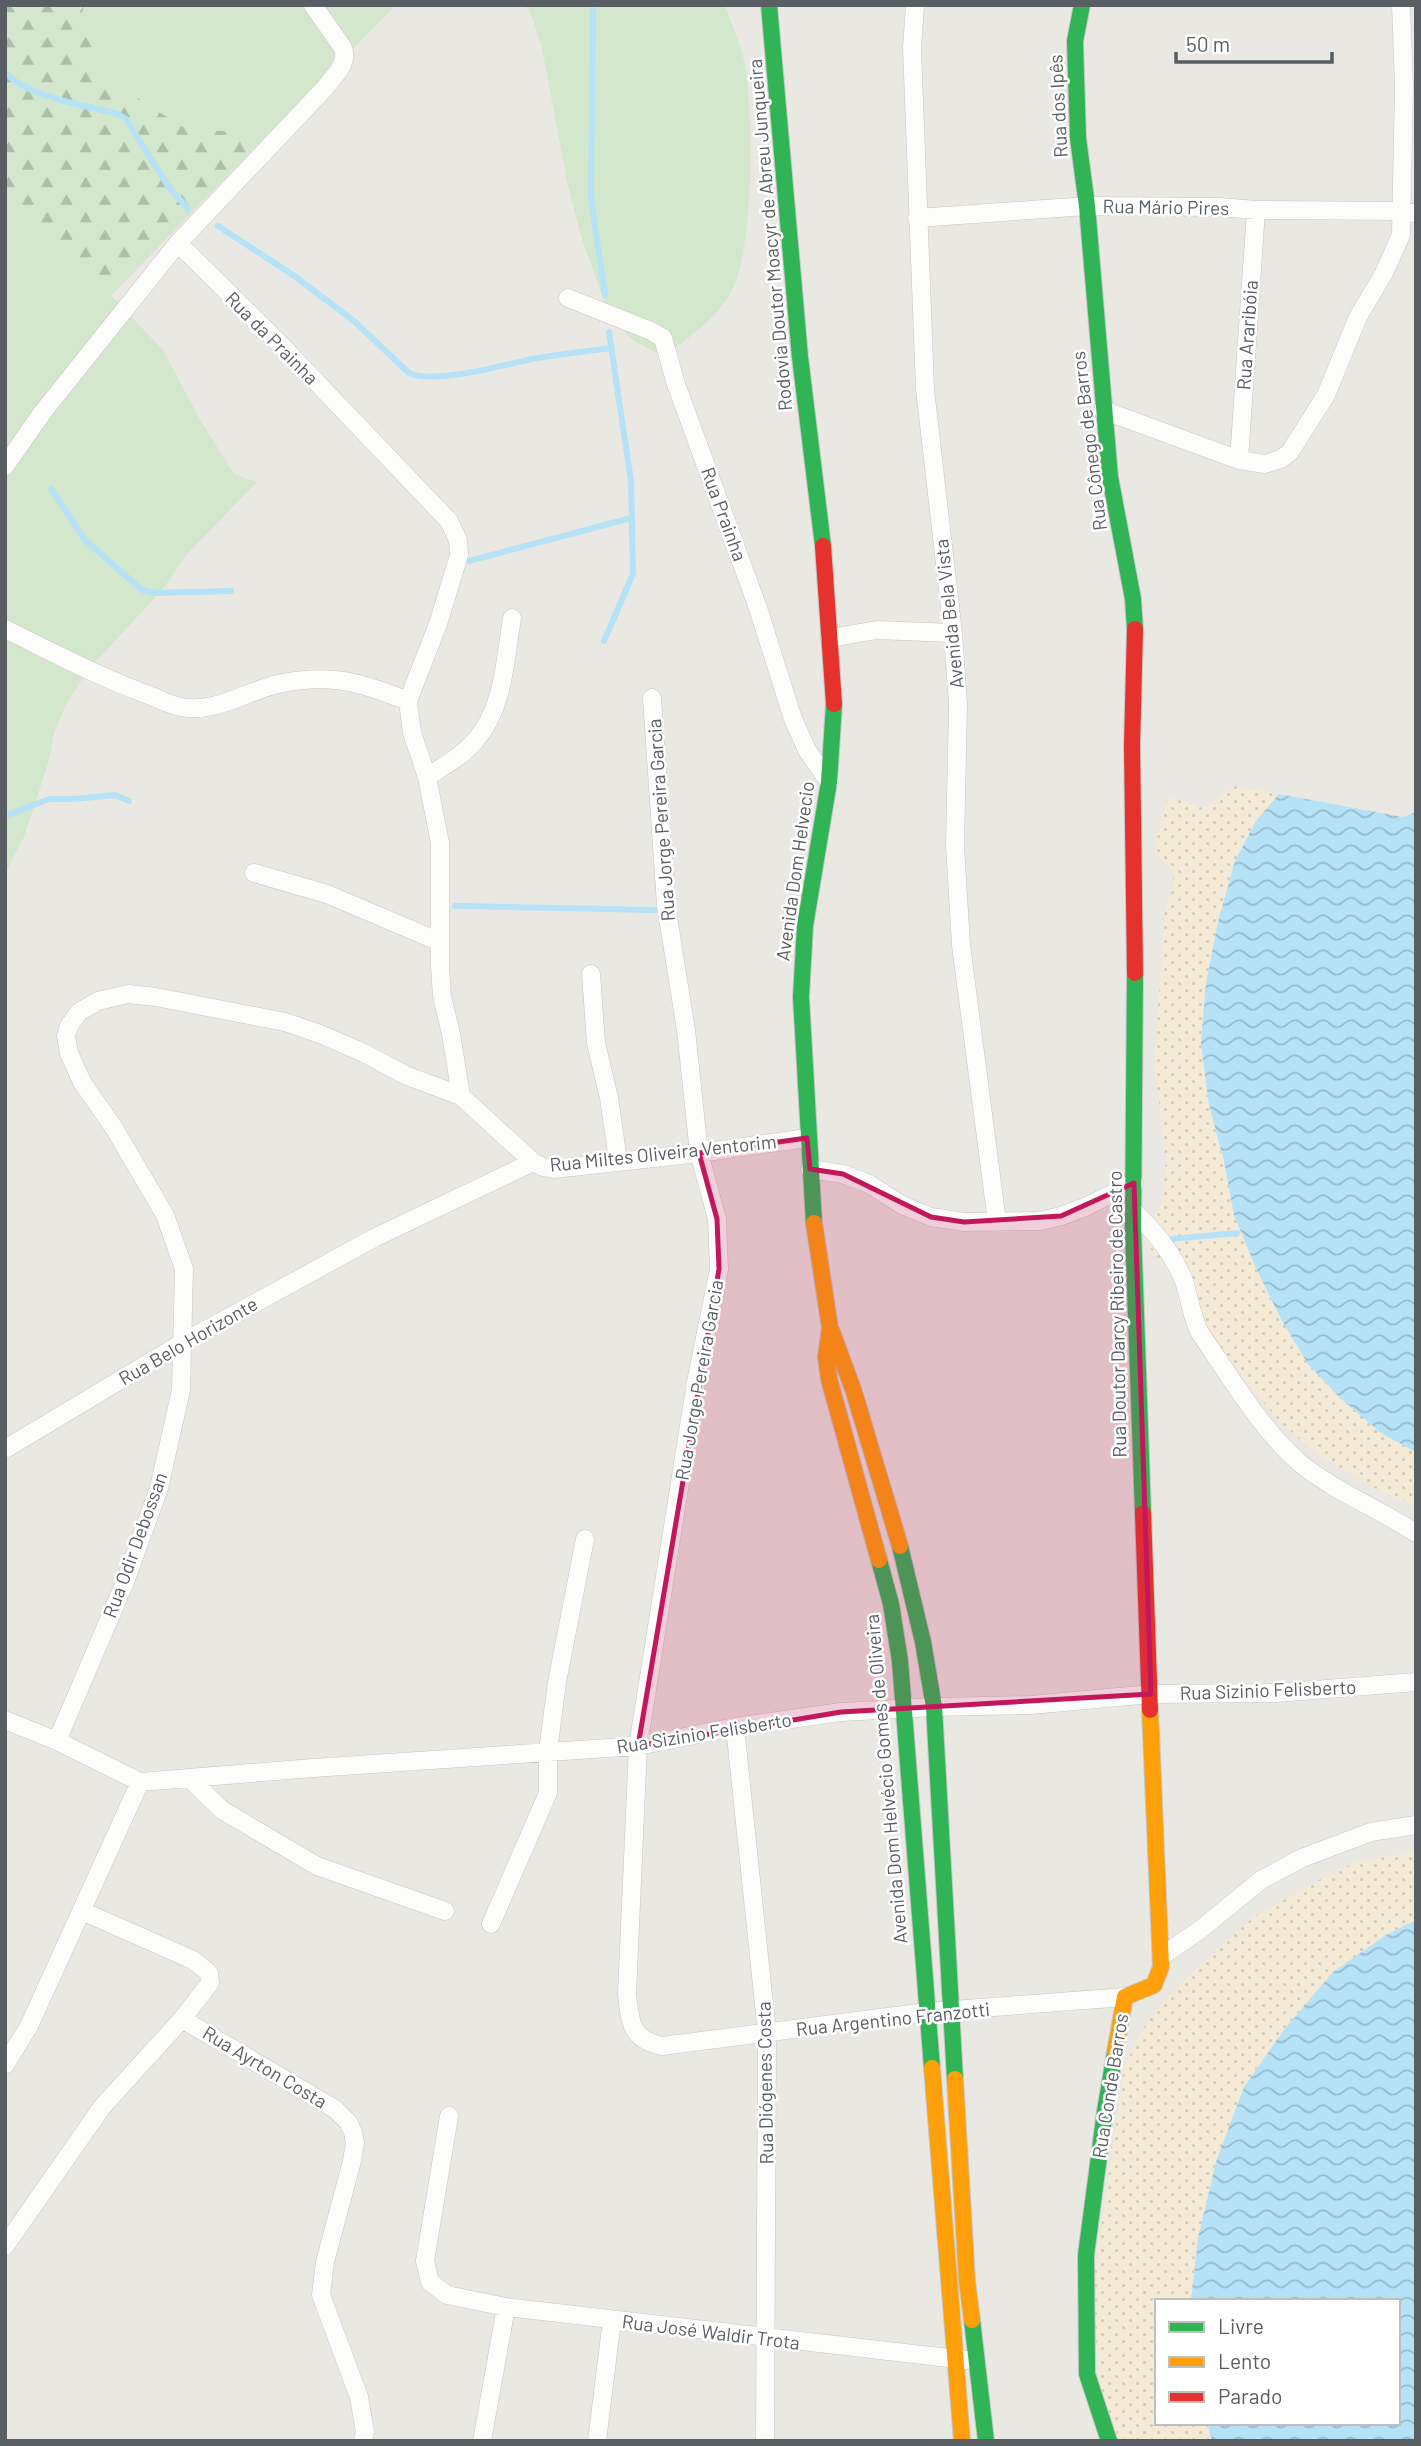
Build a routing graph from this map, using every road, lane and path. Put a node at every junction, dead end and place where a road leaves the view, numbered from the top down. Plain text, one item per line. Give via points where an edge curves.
1 (313, 5) edge
2 (769, 5) edge
3 (915, 5) edge
4 (1082, 5) edge
5 (1401, 5) edge
6 (1087, 206) junction
7 (1256, 210) junction
8 (1408, 212) edge
9 (917, 218) junction
10 (178, 243) junction
11 (568, 298) dead end
12 (1103, 410) junction
13 (1239, 460) junction
14 (814, 461) joint
15 (5, 466) edge
16 (512, 618) dead end
17 (5, 629) edge
18 (953, 633) junction
19 (830, 638) junction
20 (1134, 672) joint
21 (652, 698) dead end
22 (408, 701) junction
23 (427, 777) junction
24 (829, 782) junction
25 (254, 873) dead end
26 (440, 942) junction
27 (591, 974) dead end
28 (66, 1036) joint
29 (461, 1096) junction
30 (807, 1138) junction
31 (699, 1153) junction
32 (618, 1160) junction
33 (533, 1162) junction
34 (810, 1169) junction
35 (1133, 1183) junction
36 (1133, 1210) junction
37 (997, 1222) junction
38 (830, 1328) junction
39 (181, 1343) junction
40 (5, 1449) edge
41 (1416, 1533) edge
42 (585, 1539) dead end
43 (1416, 1682) edge
44 (1151, 1695) junction
45 (934, 1707) junction
46 (904, 1708) junction
47 (5, 1720) edge
48 (735, 1727) junction
49 (57, 1741) junction
50 (638, 1746) junction
51 (548, 1751) junction
52 (189, 1778) junction
53 (140, 1783) junction
54 (1416, 1825) edge
55 (82, 1911) junction
56 (445, 1911) dead end
57 (491, 1924) dead end
58 (1162, 1956) junction
59 (1125, 1997) junction
60 (951, 2011) junction
61 (927, 2012) junction
62 (182, 2019) junction
63 (767, 2034) junction
64 (662, 2046) joint
65 (5, 2065) edge
66 (449, 2116) dead end
67 (8, 2237) edge
68 (506, 2307) junction
69 (612, 2320) junction
70 (767, 2339) junction
71 (955, 2360) junction
72 (977, 2361) junction
73 (363, 2441) edge
74 (482, 2441) edge
75 (597, 2441) edge
76 (765, 2441) edge
77 (962, 2441) edge
78 (986, 2441) edge
79 (1109, 2441) edge

1 - 10 street via 343,48 344,63
2 - 14 street, Rodovia Doutor Moacyr de Abreu Junqueira via 800,357
3 - 9 street, Avenida Bela Vista
4 - 6 street, Rua dos Ipês via 1075,41 1078,138
5 - 8 street
6 - 7 street, Rua Mário Pires
6 - 9 street, Rua Mário Pires
6 - 12 street, Rua Cônego de Barros
7 - 8 street, Rua Mário Pires
7 - 13 street, Rua Araribóia
8 - 13 street via 1396,249 1358,317 1326,395 1305,431 1280,459 1265,464
9 - 18 street, Avenida Bela Vista via 925,389
10 - 15 street via 42,412
10 - 22 street, Rua da Prainha via 449,521 459,555
11 - 24 street, Rua Prainha via 663,338 793,719
12 - 13 street
12 - 20 street, Rua Cônego de Barros via 1110,477 1133,599
14 - 19 street, Avenida Dom Helvecio
16 - 23 street via 498,701 488,721 460,756
17 - 22 street via 113,682 181,707 209,706 278,684 323,679 365,685
18 - 19 street via 877,630
18 - 37 street, Avenida Bela Vista via 961,945
19 - 24 street, Avenida Dom Helvecio via 834,705
20 - 35 street, Rua Doutor Darcy Ribeiro de Castro
21 - 31 street, Rua Jorge Pereira Garcia via 666,905
22 - 23 street via 412,733
23 - 26 street via 440,843
24 - 30 street, Avenida Dom Helvecio via 805,926 801,997
25 - 26 street via 327,894
26 - 29 street via 442,996
27 - 32 street via 596,1044
28 - 29 street, Rua Miltes Oliveira Ventorim via 79,1012 98,1002 128,994 156,996 285,1022
28 - 39 street, Rua Odir Debossan via 82,1082 165,1215 184,1269
29 - 33 street, Rua Miltes Oliveira Ventorim
30 - 31 street, Rua Miltes Oliveira Ventorim
30 - 34 street, Avenida Dom Helvecio
31 - 32 street, Rua Miltes Oliveira Ventorim
31 - 50 street, Rua Jorge Pereira Garcia via 717,1219 719,1269 696,1382
32 - 33 street, Rua Miltes Oliveira Ventorim via 554,1169
33 - 39 street, Rua Belo Horizonte via 373,1238
34 - 37 street via 869,1184 931,1217
34 - 38 street, Avenida Dom Helvecio
35 - 36 street, Rua Doutor Darcy Ribeiro de Castro
35 - 37 street via 1061,1216
36 - 41 street via 1178,1268 1199,1333 1276,1439 1302,1464 1360,1503
36 - 44 street, Rua Doutor Darcy Ribeiro de Castro
38 - 45 street via 849,1373 903,1551
38 - 46 street, Avenida Dom Helvécio Gomes de Oliveira via 829,1379 891,1604
39 - 40 street, Rua Belo Horizonte
39 - 49 street, Rua Odir Debossan via 180,1390 159,1488
42 - 51 street
43 - 44 street, Rua Sizinio Felisberto via 1276,1693
44 - 45 street, Rua Sizinio Felisberto
44 - 58 street, Rua Doutor Darcy Ribeiro de Castro
45 - 46 street, Rua Sizinio Felisberto
45 - 60 street
46 - 48 street, Rua Sizinio Felisberto
46 - 61 street, Avenida Dom Helvécio Gomes de Oliveira
47 - 49 street
48 - 50 street, Rua Sizinio Felisberto
48 - 63 street, Rua Diógenes Costa
49 - 53 street
50 - 51 street, Rua Sizinio Felisberto
50 - 64 street, Rua Jorge Pereira Garcia via 627,1994 638,2036
51 - 52 street, Rua Sizinio Felisberto
51 - 57 street via 548,1793
52 - 53 street, Rua Sizinio Felisberto
52 - 56 street via 222,1810 317,1866
53 - 55 street
54 - 58 street via 1371,1832 1302,1858 1261,1880
55 - 62 street via 206,1968 210,1983
55 - 65 street via 29,2026
58 - 59 street, Rua Conde Barros via 1156,1985
59 - 60 street, Rua Argentino Franzotti
59 - 79 street, Rua Conde Barros via 1104,2111 1086,2255 1087,2374
60 - 61 street, Rua Argentino Franzotti
60 - 72 street via 967,2281
61 - 63 street, Rua Argentino Franzotti
61 - 71 street, Avenida Dom Helvécio Gomes de Oliveira
62 - 67 street via 102,2107
62 - 73 street, Rua Ayrton Costa via 335,2109 353,2132 352,2161 325,2262 321,2295 359,2398
63 - 64 street, Rua Argentino Franzotti
63 - 70 street, Rua Diógenes Costa
66 - 68 street, Rua José Waldir Trota via 425,2260 430,2282 447,2295
68 - 69 street, Rua José Waldir Trota
68 - 74 street
69 - 70 street, Rua José Waldir Trota
69 - 75 street
70 - 71 street, Rua José Waldir Trota
70 - 76 street, Rua Diógenes Costa
71 - 72 street, Rua José Waldir Trota
71 - 77 street, Avenida Dom Helvécio Gomes de Oliveira
72 - 78 street

